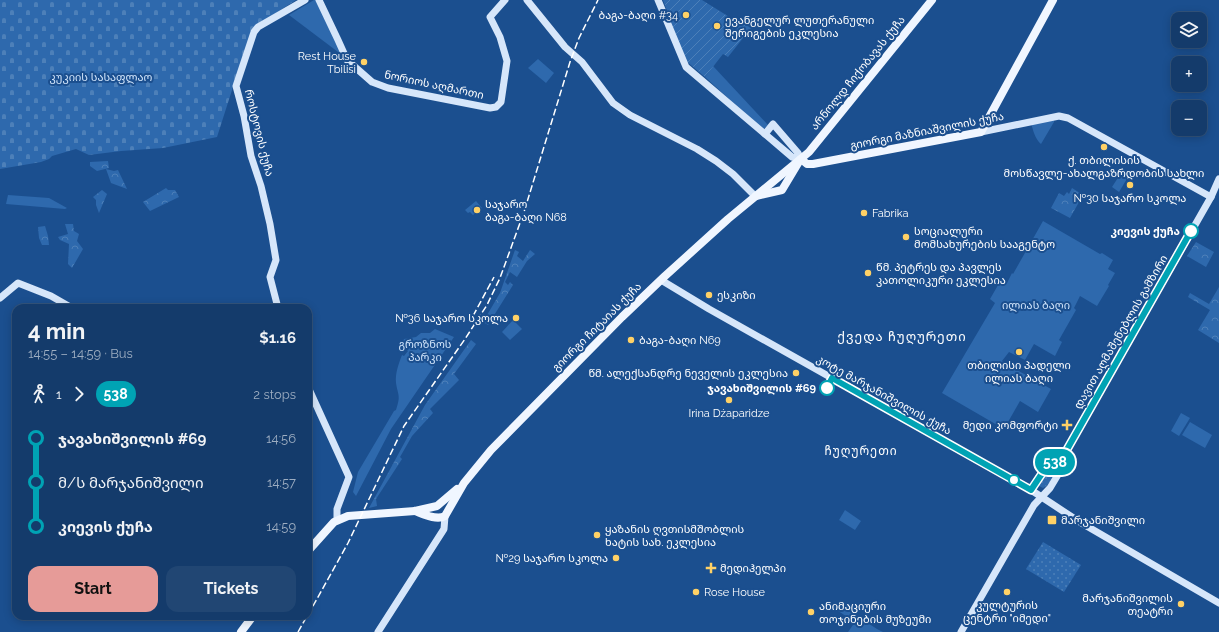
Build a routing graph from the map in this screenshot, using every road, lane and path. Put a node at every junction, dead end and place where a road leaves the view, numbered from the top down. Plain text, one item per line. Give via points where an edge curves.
1 (305, 0) edge
2 (319, 0) edge
3 (506, 0) edge
4 (527, 0) edge
5 (658, 0) edge
6 (932, 0) edge
7 (1053, 0) edge
8 (981, 132) junction
9 (765, 134) junction
10 (797, 164) junction
11 (777, 179) junction
12 (1219, 179) edge
13 (780, 189) junction
14 (755, 196) junction
15 (1211, 197) junction
16 (661, 280) junction
17 (0, 298) edge
18 (65, 304) edge
19 (277, 304) edge
20 (312, 396) edge
21 (1065, 453) junction
22 (1052, 462) junction
23 (1060, 468) junction
24 (464, 483) junction
25 (1031, 490) junction
26 (1041, 497) junction
27 (437, 507) junction
28 (415, 511) junction
29 (442, 516) junction
30 (335, 521) junction
31 (312, 547) edge
32 (1219, 603) edge
33 (250, 620) edge
34 (241, 632) edge
35 (378, 632) edge
36 (961, 632) edge

1 - 19 street, როსტოვის ქუჩა via 258,27 254,32 236,86 251,156 270,224 276,260 270,277
2 - 3 street, ნორიოს აღმართი via 347,60 372,82 388,88 490,108 501,102 507,61 490,17
4 - 14 street via 565,47 582,62 613,103 630,115 716,161
5 - 9 street via 686,67
6 - 10 main road, არნოლდ ჩიქობავას ქუჩა via 808,153 805,160
7 - 8 main road
8 - 10 main road, გიორგი მაზნიაშვილის ქუჩა via 823,162
8 - 15 street, გიორგი მაზნიაშვილის ქუჩა via 1059,116 1068,118
9 - 10 street
9 - 10 street via 773,124 798,153
10 - 11 main road, გიორგი ჩიტაიას ქუჩა
10 - 13 main road
11 - 13 main road via 781,182
11 - 14 main road, გიორგი ჩიტაიას ქუჩა
12 - 15 street, დავით აღმაშენებლის გამზირი
13 - 14 main road
14 - 16 main road, გიორგი ჩიტაიას ქუჩა
15 - 21 street, დავით აღმაშენებლის გამზირი
16 - 24 main road, გიორგი ჩიტაიას ქუჩა via 555,384 491,450
16 - 25 street, კოტე მარჯანიშვილის ქუჩა
17 - 18 street via 18,283
20 - 30 street via 349,477
21 - 22 street, დავით აღმაშენებლის გამზირი
21 - 23 street, დავით აღმაშენებლის გამზირი
22 - 23 street via 1056,462
22 - 25 street, დავით აღმაშენებლის გამზირი via 1047,464
23 - 26 street, დავით აღმაშენებლის გამზირი via 1050,488
24 - 27 main road, გიორგი ჩიტაიას ქუჩა
24 - 29 main road, გიორგი ჩიტაიას ქუჩა
25 - 26 street, კოტე მარჯანიშვილის ქუჩა
26 - 32 street, კოტე მარჯანიშვილის ქუჩა
26 - 36 street
27 - 28 main road
27 - 29 main road via 444,509
28 - 29 main road
28 - 30 main road via 348,516
29 - 35 street via 441,533
30 - 31 main road
33 - 34 main road

